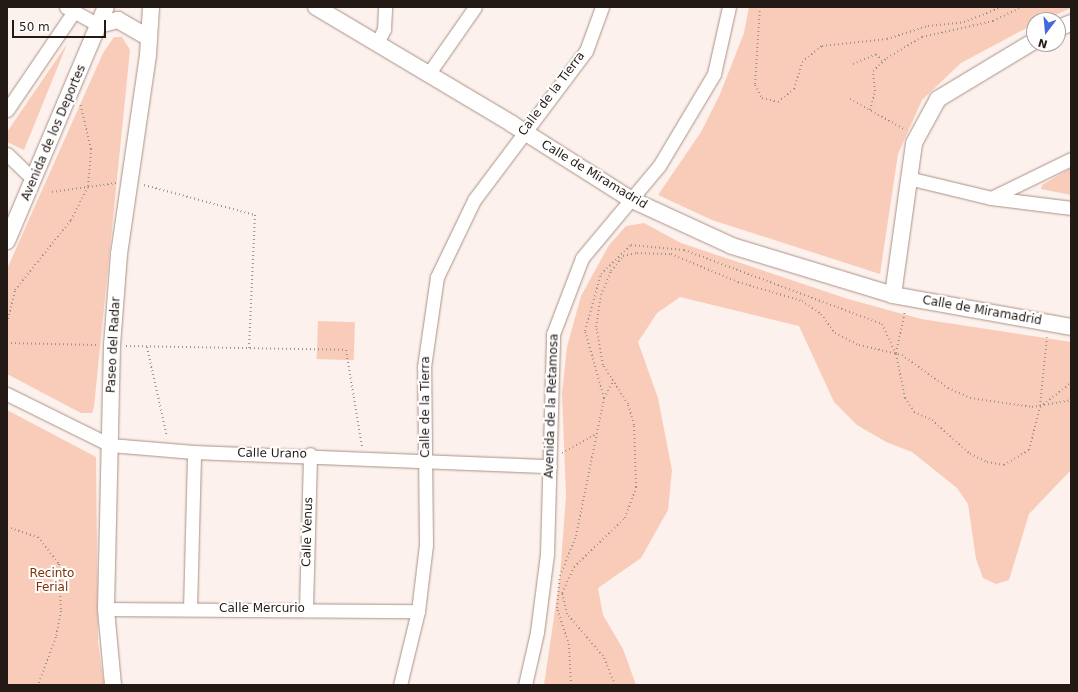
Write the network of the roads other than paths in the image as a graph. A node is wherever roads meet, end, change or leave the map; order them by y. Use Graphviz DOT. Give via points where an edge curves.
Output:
graph roads {
  1 [pos="97,7"];
  2 [pos="106,7"];
  3 [pos="151,7"];
  4 [pos="316,7"];
  5 [pos="385,7"];
  6 [pos="475,7"];
  7 [pos="602,7"];
  8 [pos="729,7"];
  9 [pos="70,10"];
  10 [pos="95,24"];
  11 [pos="149,38"];
  12 [pos="377,43"];
  13 [pos="1026,46"];
  14 [pos="429,73"];
  15 [pos="7,110"];
  16 [pos="524,132"];
  17 [pos="7,154"];
  18 [pos="1071,158"];
  19 [pos="27,173"];
  20 [pos="908,178"];
  21 [pos="991,198"];
  22 [pos="630,200"];
  23 [pos="1071,208"];
  24 [pos="7,217"];
  25 [pos="7,242"];
  26 [pos="900,296"];
  27 [pos="1071,327"];
  28 [pos="7,394"];
  29 [pos="110,445"];
  30 [pos="194,452"];
  31 [pos="310,454"];
  32 [pos="426,461"];
  33 [pos="550,463"];
  34 [pos="190,608"];
  35 [pos="106,609"];
  36 [pos="306,609"];
  37 [pos="418,611"];
  38 [pos="113,685"];
  39 [pos="400,685"];
  40 [pos="525,685"];
  1 -- 10 [label="street, Avenida de los Deportes"];
  2 -- 10 [label="street, Avenida de los Deportes"];
  3 -- 11 [label="street, Paseo del Radar"];
  4 -- 12 [label="street, Calle de Miramadrid"];
  5 -- 12 [label="street" via="384,29"];
  6 -- 14 [label="street"];
  7 -- 16 [label="street, Calle de la Tierra" via="586,51"];
  8 -- 22 [label="street, Avenida de la Retamosa" via="714,74 659,166"];
  9 -- 10 [label="street"];
  9 -- 15 [label="street"];
  10 -- 11 [label="street" via="118,20"];
  10 -- 19 [label="street, Avenida de los Deportes"];
  10 -- 25 [label="street, Avenida de los Deportes" via="70,97"];
  11 -- 29 [label="street, Paseo del Radar" via="112,345"];
  12 -- 14 [label="street, Calle de Miramadrid"];
  13 -- 20 [label="street" via="938,100 917,136"];
  14 -- 16 [label="street, Calle de Miramadrid"];
  16 -- 22 [label="street, Calle de Miramadrid"];
  16 -- 32 [label="street, Calle de la Tierra" via="474,200 437,278 424,367"];
  17 -- 19 [label="street"];
  18 -- 21 [label="street"];
  19 -- 24 [label="street, Avenida de los Deportes"];
  20 -- 21 [label="street"];
  20 -- 26 [label="street"];
  21 -- 23 [label="street"];
  22 -- 26 [label="street, Calle de Miramadrid" via="732,246"];
  22 -- 33 [label="street, Avenida de la Retamosa" via="582,258 553,334"];
  26 -- 27 [label="street, Calle de Miramadrid"];
  28 -- 29 [label="street, Calle Urano"];
  29 -- 30 [label="street, Calle Urano"];
  29 -- 35 [label="street, Paseo del Radar"];
  30 -- 31 [label="street, Calle Urano"];
  30 -- 34 [label="street"];
  31 -- 32 [label="street, Calle Urano"];
  31 -- 36 [label="street, Calle Venus"];
  32 -- 33 [label="street, Calle Urano"];
  32 -- 37 [label="street, Calle de la Tierra" via="426,545"];
  33 -- 40 [label="street, Avenida de la Retamosa" via="546,554 537,632"];
  34 -- 35 [label="street, Calle Mercurio"];
  34 -- 36 [label="street, Calle Mercurio"];
  35 -- 38 [label="street, Paseo del Radar"];
  36 -- 37 [label="street, Calle Mercurio"];
  37 -- 39 [label="street, Calle de la Tierra"];
}
